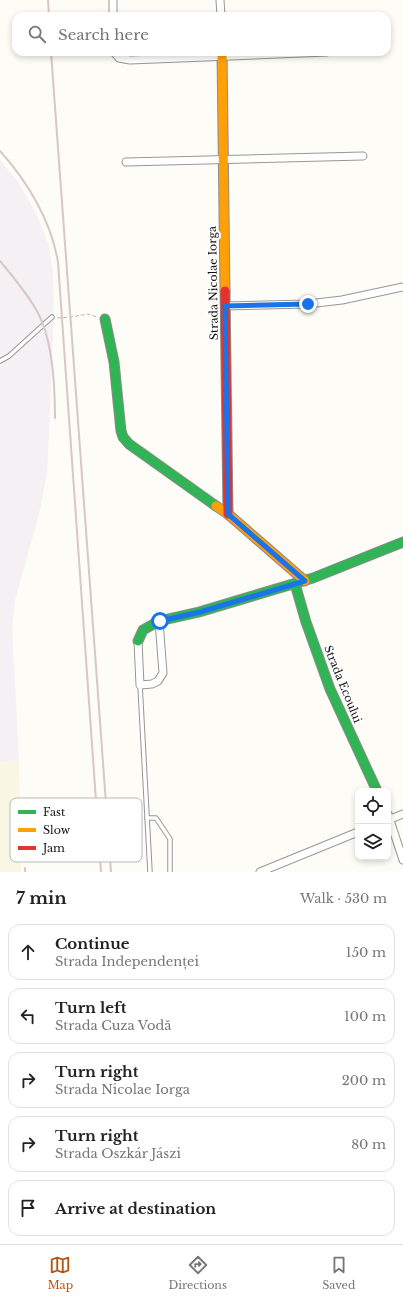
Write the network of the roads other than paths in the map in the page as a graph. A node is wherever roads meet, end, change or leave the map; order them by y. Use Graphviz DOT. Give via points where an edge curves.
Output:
graph roads {
  1 [pos="113,0"];
  2 [pos="220,0"];
  3 [pos="113,12"];
  4 [pos="221,12"];
  5 [pos="117,56"];
  6 [pos="191,56"];
  7 [pos="222,56"];
  8 [pos="363,156"];
  9 [pos="222,159"];
  10 [pos="126,162"];
  11 [pos="403,287"];
  12 [pos="225,306"];
  13 [pos="52,317"];
  14 [pos="106,319"];
  15 [pos="0,361"];
  16 [pos="228,514"];
  17 [pos="403,542"];
  18 [pos="305,581"];
  19 [pos="294,584"];
  20 [pos="160,621"];
  21 [pos="138,641"];
  22 [pos="140,685"];
  23 [pos="376,788"];
  24 [pos="403,814"];
  25 [pos="391,817"];
  26 [pos="147,818"];
  27 [pos="391,824"];
  28 [pos="355,833"];
  29 [pos="403,860"];
  30 [pos="150,872"];
  31 [pos="170,872"];
  32 [pos="260,872"];
  1 -- 3 [label="street"];
  2 -- 4 [label="street"];
  5 -- 6 [label="street" via="130,60"];
  7 -- 9 [label="street, Strada Nicolae Iorga"];
  8 -- 9 [label="street"];
  9 -- 10 [label="street"];
  9 -- 12 [label="street, Strada Nicolae Iorga"];
  11 -- 12 [label="street" via="342,300 308,304"];
  12 -- 16 [label="street, Strada Nicolae Iorga"];
  13 -- 15 [label="lane"];
  14 -- 16 [label="street" via="123,437 128,444"];
  16 -- 18 [label="street"];
  17 -- 18 [label="street"];
  18 -- 19 [label="street"];
  19 -- 20 [label="street"];
  19 -- 23 [label="street, Strada Ecoului" via="330,689"];
  20 -- 21 [label="street" via="143,630"];
  20 -- 22 [label="street" via="163,673 158,681"];
  21 -- 22 [label="street"];
  22 -- 26 [label="lane"];
  24 -- 25 [label="street"];
  26 -- 30 [label="lane"];
  26 -- 31 [label="lane" via="156,818 170,840"];
  27 -- 29 [label="street"];
  28 -- 32 [label="street"];
}
